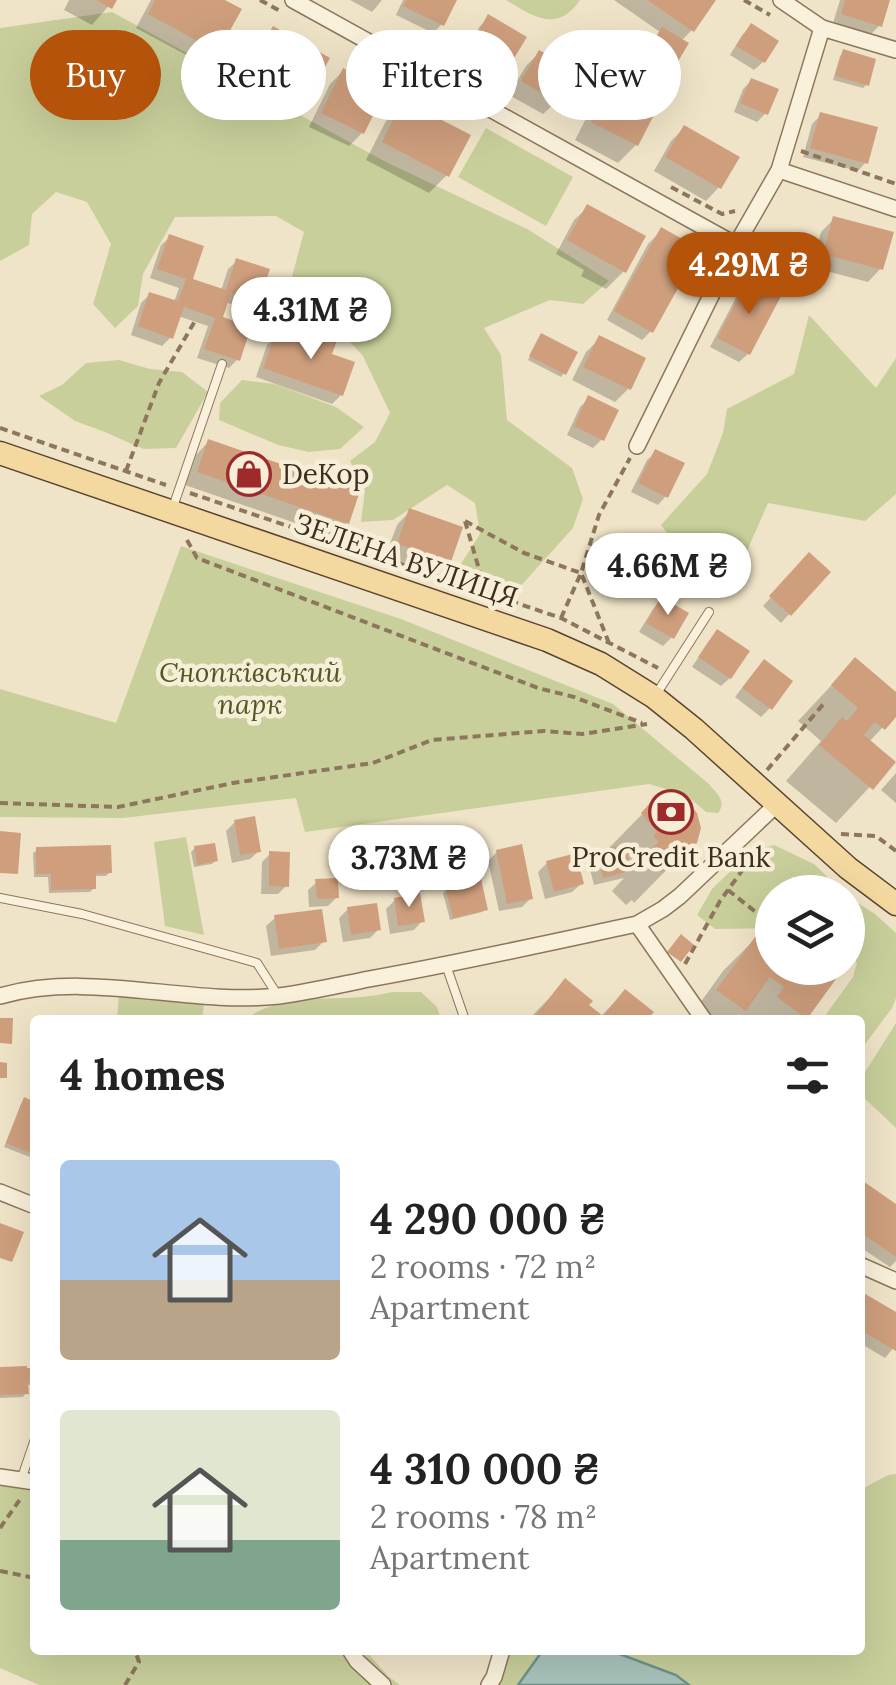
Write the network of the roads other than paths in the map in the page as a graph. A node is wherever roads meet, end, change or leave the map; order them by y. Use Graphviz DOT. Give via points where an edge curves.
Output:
graph roads {
  1 [pos="293,0"];
  2 [pos="781,0"];
  3 [pos="822,28"];
  4 [pos="896,50"];
  5 [pos="779,170"];
  6 [pos="896,209"];
  7 [pos="736,245"];
  8 [pos="222,364"];
  9 [pos="636,446"];
  10 [pos="0,454"];
  11 [pos="172,511"];
  12 [pos="709,612"];
  13 [pos="654,697"];
  14 [pos="776,806"];
  15 [pos="0,898"];
  16 [pos="896,904"];
  17 [pos="636,924"];
  18 [pos="446,965"];
  19 [pos="0,996"];
  20 [pos="278,996"];
  21 [pos="463,1015"];
  22 [pos="700,1015"];
  23 [pos="0,1192"];
  24 [pos="30,1204"];
  25 [pos="888,1272"];
  26 [pos="896,1281"];
  27 [pos="0,1477"];
  28 [pos="29,1481"];
  29 [pos="353,1655"];
  30 [pos="501,1655"];
  31 [pos="384,1685"];
  32 [pos="489,1685"];
  1 -- 7 [label="street"];
  2 -- 3 [label="street"];
  3 -- 4 [label="street"];
  3 -- 5 [label="street"];
  5 -- 6 [label="street"];
  5 -- 7 [label="street"];
  7 -- 9 [label="street"];
  8 -- 11 [label="lane"];
  10 -- 11 [label="main road, ЗЕЛЕНА ВУЛИЦЯ"];
  11 -- 13 [label="main road, ЗЕЛЕНА ВУЛИЦЯ" via="548,640"];
  12 -- 13 [label="lane"];
  13 -- 14 [label="main road, ЗЕЛЕНА ВУЛИЦЯ"];
  14 -- 16 [label="main road, ЗЕЛЕНА ВУЛИЦЯ"];
  14 -- 17 [label="street" via="705,863 680,896"];
  15 -- 20 [label="lane" via="257,963"];
  17 -- 18 [label="street"];
  17 -- 22 [label="street"];
  18 -- 20 [label="street"];
  18 -- 21 [label="lane"];
  19 -- 20 [label="street" via="82,985"];
  23 -- 24 [label="street"];
  25 -- 26 [label="street"];
  27 -- 28 [label="street"];
  29 -- 31 [label="street"];
  30 -- 32 [label="street"];
}
